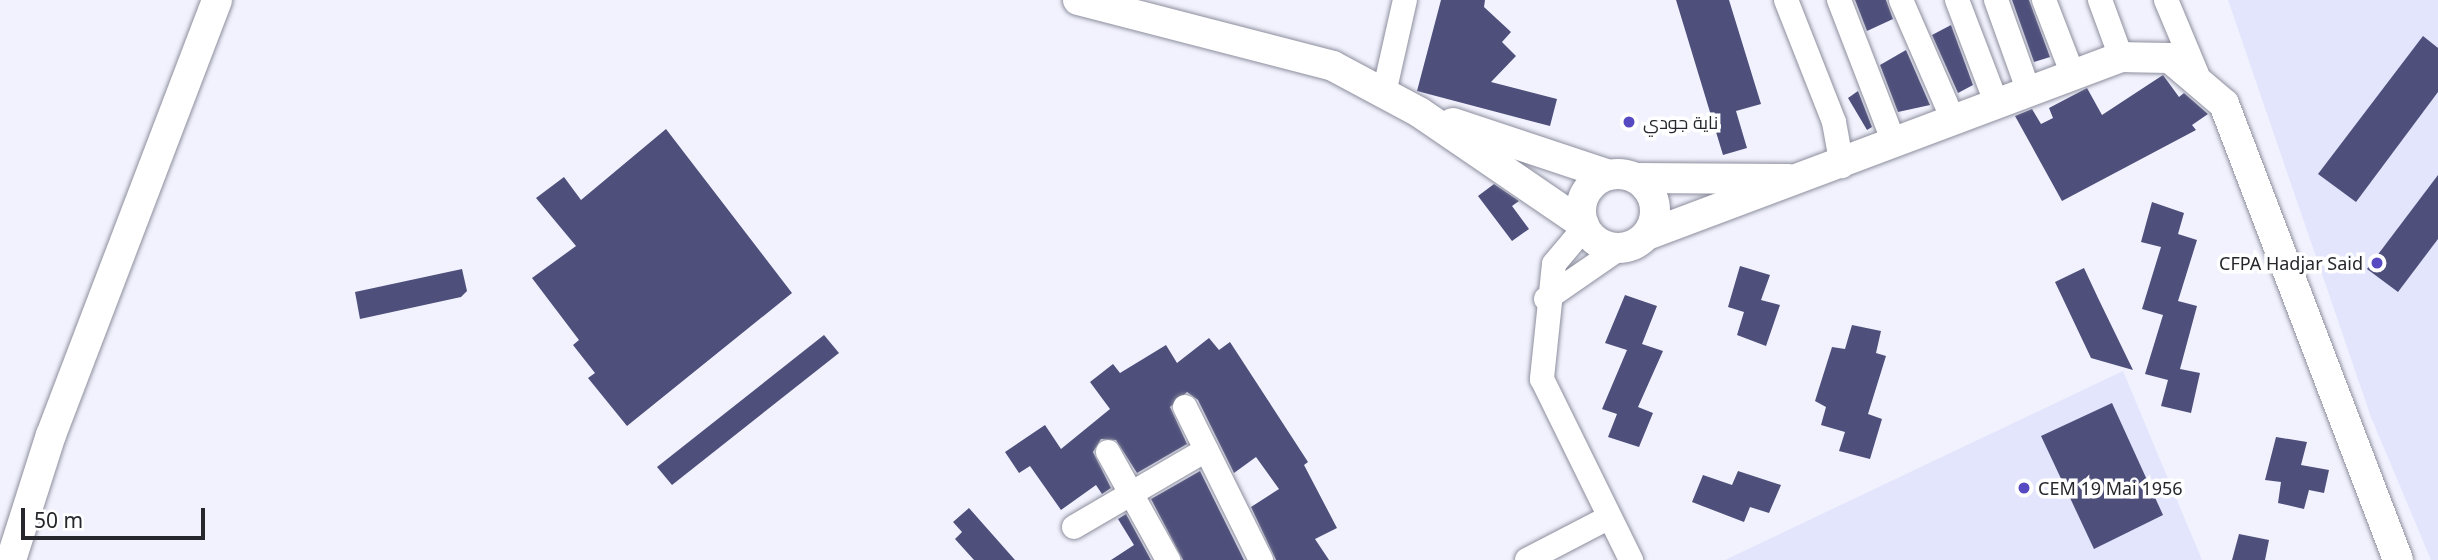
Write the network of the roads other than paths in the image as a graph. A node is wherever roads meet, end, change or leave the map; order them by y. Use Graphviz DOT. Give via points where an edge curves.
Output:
graph roads {
  1 [pos="217,0"];
  2 [pos="1078,0"];
  3 [pos="1405,0"];
  4 [pos="1787,0"];
  5 [pos="1839,0"];
  6 [pos="1901,0"];
  7 [pos="1957,0"];
  8 [pos="1996,0"];
  9 [pos="2044,0"];
  10 [pos="2100,0"];
  11 [pos="2166,0"];
  12 [pos="2121,57"];
  13 [pos="2197,74"];
  14 [pos="2073,75"];
  15 [pos="2029,92"];
  16 [pos="1384,93"];
  17 [pos="1997,105"];
  18 [pos="1419,112"];
  19 [pos="1954,122"];
  20 [pos="1895,145"];
  21 [pos="1842,166"];
  22 [pos="1622,176"];
  23 [pos="1805,180"];
  24 [pos="1584,226"];
  25 [pos="1647,235"];
  26 [pos="1620,248"];
  27 [pos="1546,299"];
  28 [pos="1185,407"];
  29 [pos="1206,450"];
  30 [pos="1108,452"];
  31 [pos="1134,492"];
  32 [pos="1610,517"];
  33 [pos="1074,527"];
  34 [pos="11,560"];
  35 [pos="1168,560"];
  36 [pos="1261,560"];
  37 [pos="1527,560"];
  38 [pos="1632,560"];
  39 [pos="2398,560"];
  1 -- 34 [label="main road" via="51,435"];
  2 -- 16 [label="main road" via="1333,66"];
  3 -- 16 [label="street"];
  4 -- 21 [label="street" via="1834,122"];
  5 -- 20 [label="street"];
  6 -- 19 [label="street"];
  7 -- 17 [label="street"];
  8 -- 15 [label="street"];
  9 -- 14 [label="street"];
  10 -- 12 [label="street"];
  11 -- 13 [label="street"];
  12 -- 13 [label="main road" via="2171,58"];
  12 -- 14 [label="main road"];
  13 -- 39 [label="main road" via="2224,104"];
  14 -- 15 [label="main road"];
  15 -- 17 [label="main road"];
  16 -- 18 [label="main road"];
  17 -- 19 [label="main road"];
  18 -- 22 [label="main road"];
  18 -- 24 [label="main road"];
  19 -- 20 [label="main road"];
  20 -- 21 [label="main road"];
  21 -- 23 [label="main road"];
  22 -- 23 [label="main road"];
  22 -- 24 [label="main road" via="1589,189"];
  22 -- 25 [label="main road" via="1655,204"];
  23 -- 25 [label="main road"];
  24 -- 26 [label="main road" via="1598,242"];
  24 -- 27 [label="street" via="1554,264"];
  25 -- 26 [label="main road"];
  26 -- 27 [label="street"];
  27 -- 32 [label="street" via="1542,379"];
  28 -- 29 [label="street"];
  29 -- 31 [label="street"];
  29 -- 36 [label="street"];
  30 -- 31 [label="street"];
  31 -- 33 [label="street"];
  31 -- 35 [label="street"];
  32 -- 37 [label="street"];
  32 -- 38 [label="street"];
}
